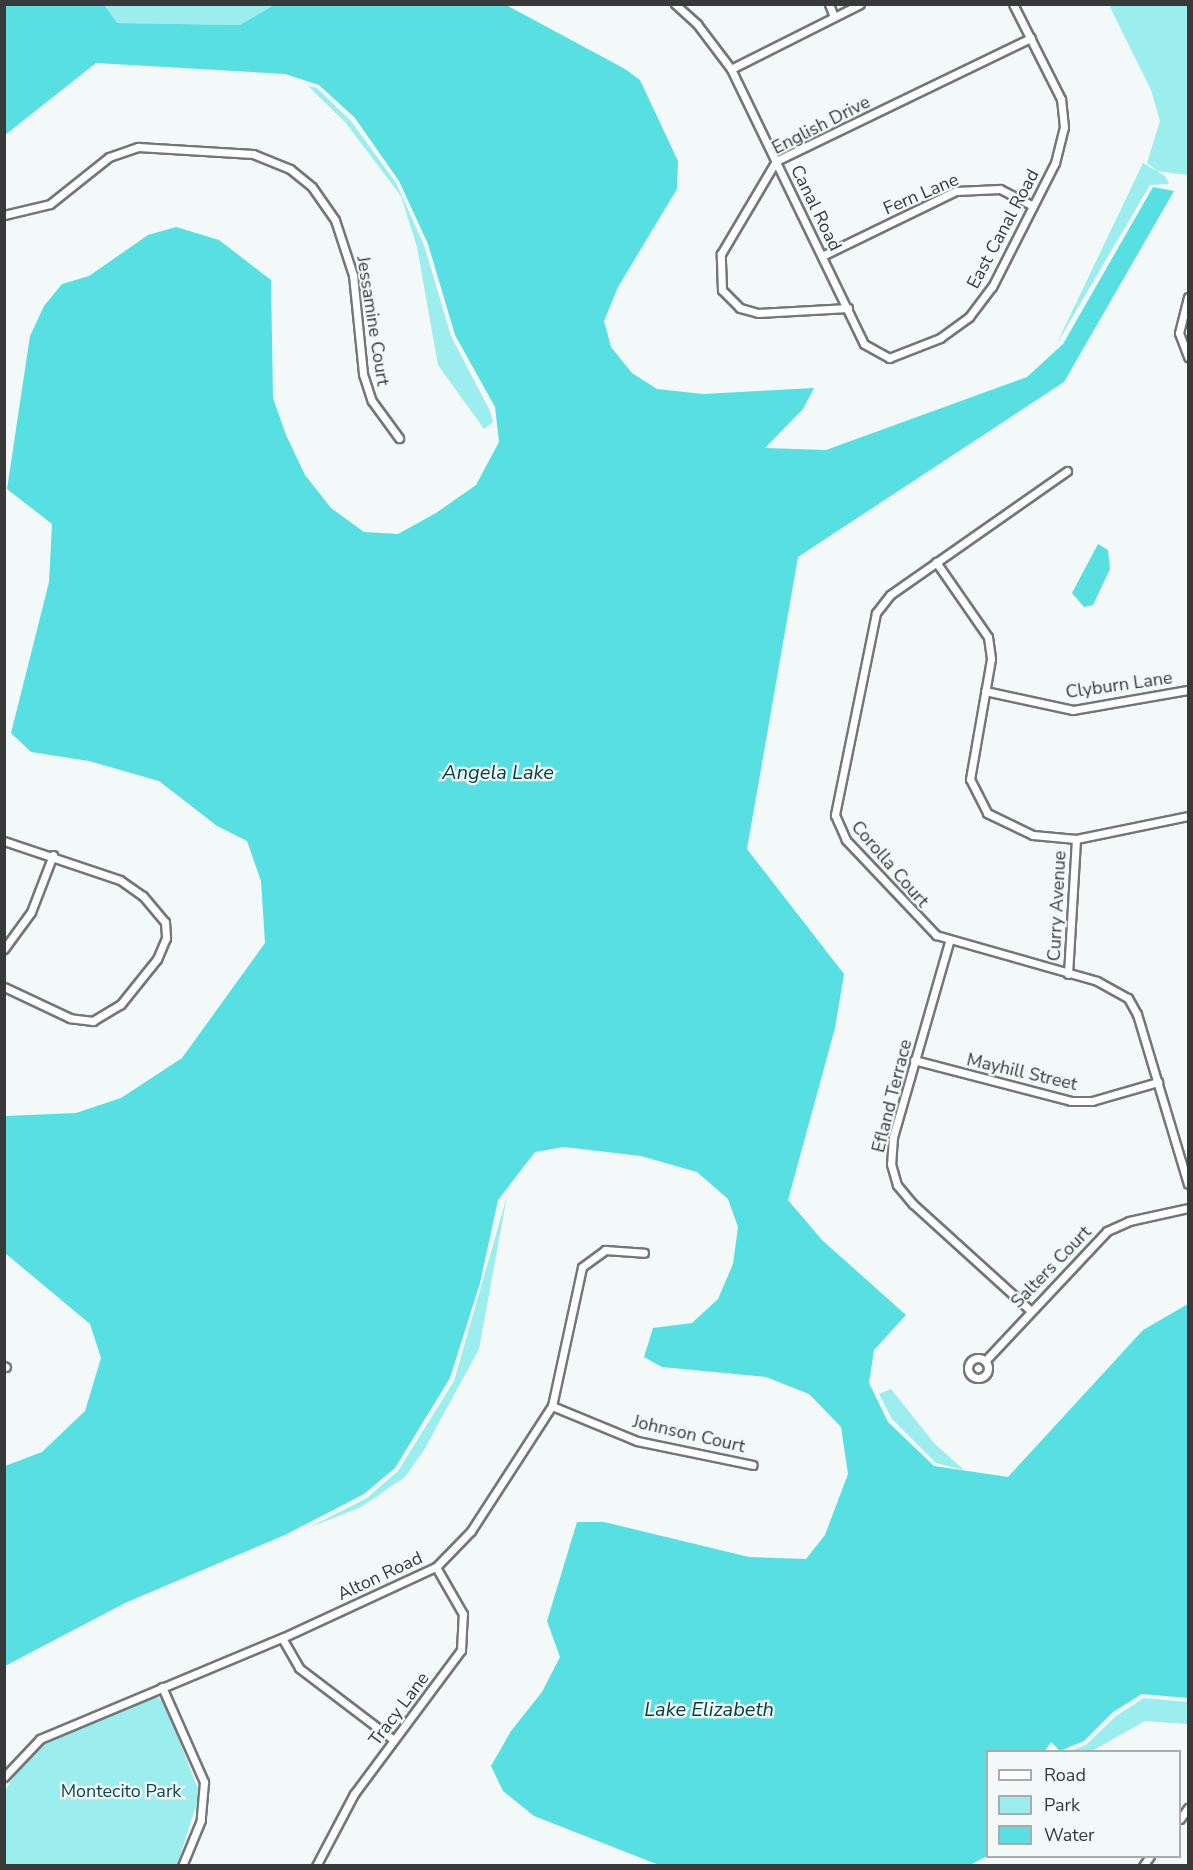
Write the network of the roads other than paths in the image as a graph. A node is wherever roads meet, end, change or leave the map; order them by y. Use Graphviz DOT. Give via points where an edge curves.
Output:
graph roads {
  1 [pos="675,4"];
  2 [pos="829,4"];
  3 [pos="860,4"];
  4 [pos="1013,4"];
  5 [pos="834,17"];
  6 [pos="1031,38"];
  7 [pos="730,69"];
  8 [pos="776,161"];
  9 [pos="1033,206"];
  10 [pos="4,215"];
  11 [pos="822,256"];
  12 [pos="1188,297"];
  13 [pos="848,308"];
  14 [pos="1188,357"];
  15 [pos="399,438"];
  16 [pos="1067,471"];
  17 [pos="936,562"];
  18 [pos="1188,690"];
  19 [pos="985,691"];
  20 [pos="1188,816"];
  21 [pos="1076,839"];
  22 [pos="4,840"];
  23 [pos="53,855"];
  24 [pos="949,942"];
  25 [pos="4,949"];
  26 [pos="1068,974"];
  27 [pos="4,987"];
  28 [pos="914,1060"];
  29 [pos="1158,1082"];
  30 [pos="1188,1184"];
  31 [pos="1188,1208"];
  32 [pos="644,1253"];
  33 [pos="1030,1310"];
  34 [pos="985,1360"];
  35 [pos="552,1406"];
  36 [pos="753,1464"];
  37 [pos="436,1567"];
  38 [pos="282,1638"];
  39 [pos="162,1687"];
  40 [pos="394,1740"];
  41 [pos="4,1777"];
  42 [pos="182,1866"];
  43 [pos="316,1866"];
  1 -- 7 [label="street, Canal Road" via="698,24"];
  2 -- 5 [label="street"];
  3 -- 5 [label="street"];
  4 -- 6 [label="street, East Canal Road"];
  5 -- 7 [label="street"];
  6 -- 8 [label="street, English Drive"];
  6 -- 9 [label="street, East Canal Road" via="1061,99 1064,127 1055,162"];
  7 -- 8 [label="street, Canal Road"];
  8 -- 11 [label="street, Canal Road"];
  8 -- 13 [label="street, English Drive" via="721,254 722,290 740,308 758,313"];
  9 -- 11 [label="street, Fern Lane" via="1000,189 956,192"];
  9 -- 13 [label="street, East Canal Road" via="992,287 969,317 940,338 898,357 882,356 864,344"];
  10 -- 15 [label="street, Jessamine Court" via="50,204 109,157 138,147 253,154 290,169 312,187 335,220 353,276 363,374 372,401"];
  11 -- 13 [label="street, Canal Road"];
  12 -- 14 [label="street" via="1179,333"];
  16 -- 17 [label="street, Corolla Court"];
  17 -- 19 [label="street" via="988,637 991,659"];
  17 -- 24 [label="street, Corolla Court" via="890,595 876,613 835,815 846,840 926,927"];
  18 -- 19 [label="street, Clyburn Lane" via="1073,710"];
  19 -- 21 [label="street" via="972,758 975,795 987,813 1005,826 1034,835"];
  20 -- 21 [label="street"];
  21 -- 26 [label="street, Curry Avenue"];
  22 -- 23 [label="street"];
  23 -- 25 [label="street" via="31,912"];
  23 -- 27 [label="street" via="96,869 143,896 165,922 165,938 157,959 121,1004 93,1021 70,1018"];
  24 -- 26 [label="street, Corolla Court"];
  24 -- 28 [label="street, Efland Terrace"];
  26 -- 29 [label="street, Corolla Court" via="1115,987 1128,998"];
  28 -- 29 [label="street, Mayhill Street" via="1071,1101 1092,1101"];
  28 -- 33 [label="street, Efland Terrace" via="893,1137 891,1164 897,1185"];
  29 -- 30 [label="street, Corolla Court"];
  31 -- 33 [label="street, Salters Court" via="1129,1221 1107,1231"];
  32 -- 35 [label="street, Alton Road" via="605,1250 582,1267"];
  33 -- 34 [label="street, Salters Court"];
  35 -- 36 [label="street, Johnson Court" via="637,1441"];
  35 -- 37 [label="street, Alton Road" via="471,1531"];
  37 -- 38 [label="street, Alton Road"];
  37 -- 40 [label="street, Tracy Lane" via="463,1614 461,1650"];
  38 -- 39 [label="street, Alton Road"];
  38 -- 40 [label="street" via="299,1668"];
  39 -- 41 [label="street, Alton Road" via="40,1739"];
  39 -- 42 [label="street" via="204,1782 201,1820"];
  40 -- 43 [label="street, Tracy Lane" via="354,1794"];
}
